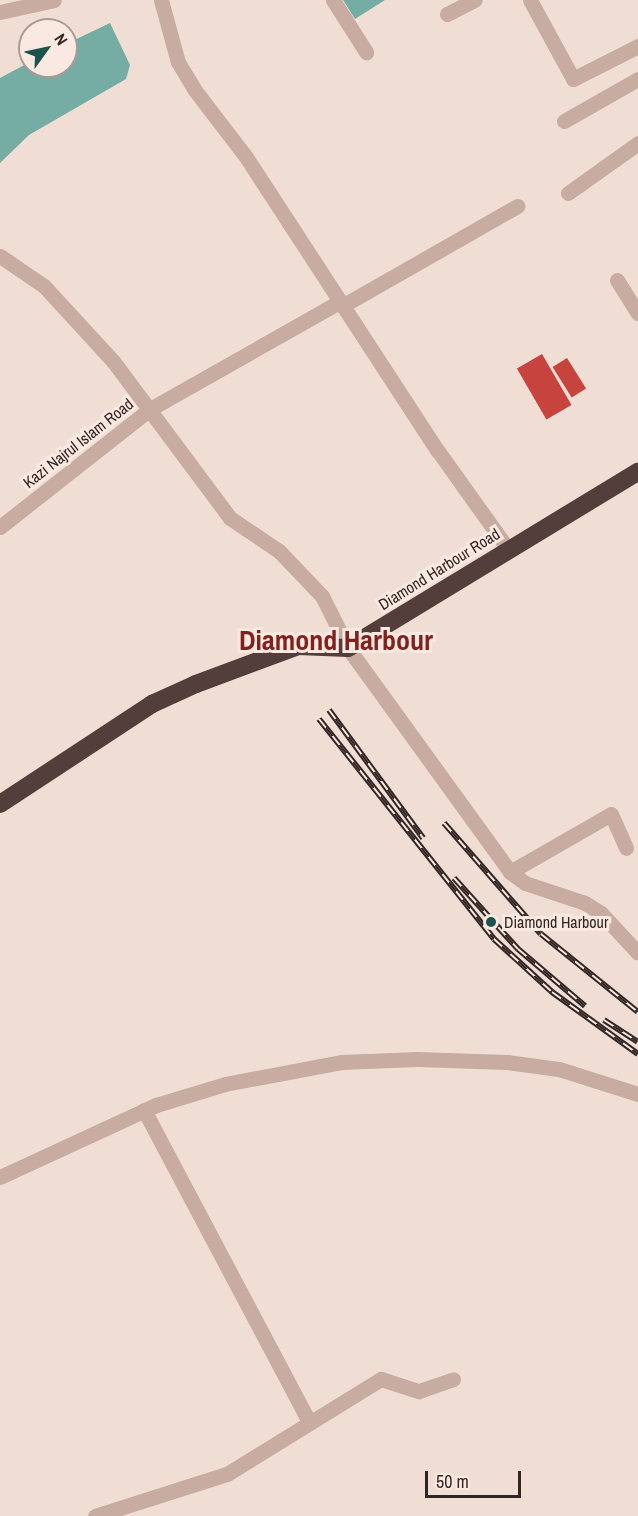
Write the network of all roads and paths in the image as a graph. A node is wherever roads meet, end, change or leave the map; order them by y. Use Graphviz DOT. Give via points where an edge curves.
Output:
graph roads {
  1 [pos="54,0"];
  2 [pos="161,0"];
  3 [pos="333,0"];
  4 [pos="475,0"];
  5 [pos="530,0"];
  6 [pos="0,12"];
  7 [pos="447,14"];
  8 [pos="638,46"];
  9 [pos="366,52"];
  10 [pos="638,79"];
  11 [pos="564,121"];
  12 [pos="638,143"];
  13 [pos="568,193"];
  14 [pos="517,206"];
  15 [pos="0,256"];
  16 [pos="617,280"];
  17 [pos="340,304"];
  18 [pos="638,313"];
  19 [pos="150,409"];
  20 [pos="638,472"];
  21 [pos="0,527"];
  22 [pos="508,549"];
  23 [pos="348,648"];
  24 [pos="0,804"];
  25 [pos="626,848"];
  26 [pos="510,872"];
  27 [pos="638,953"];
  28 [pos="638,1094"];
  29 [pos="144,1110"];
  30 [pos="0,1177"];
  31 [pos="453,1379"];
  32 [pos="309,1421"];
  33 [pos="95,1516"];
  1 -- 6 [label="street"];
  2 -- 17 [label="street" via="178,62 246,158"];
  3 -- 9 [label="street"];
  4 -- 7 [label="street"];
  5 -- 8 [label="street" via="573,79"];
  10 -- 11 [label="street"];
  12 -- 13 [label="street"];
  14 -- 17 [label="street, Kazi Najrul Islam Road"];
  15 -- 19 [label="street" via="44,286"];
  16 -- 18 [label="street"];
  17 -- 19 [label="street, Kazi Najrul Islam Road"];
  17 -- 22 [label="street"];
  19 -- 21 [label="street, Kazi Najrul Islam Road"];
  19 -- 23 [label="street" via="230,518 279,551 322,596"];
  20 -- 22 [label="highway, Diamond Harbour Road"];
  22 -- 23 [label="highway, Diamond Harbour Road"];
  23 -- 24 [label="highway" via="298,646 196,684 133,716"];
  23 -- 26 [label="street"];
  25 -- 26 [label="street" via="611,814"];
  26 -- 27 [label="street" via="525,883 585,903 601,913"];
  28 -- 29 [label="street" via="559,1069 507,1062 407,1059 300,1068 215,1087"];
  29 -- 30 [label="street"];
  29 -- 32 [label="street"];
  31 -- 32 [label="street" via="419,1391 381,1379"];
  32 -- 33 [label="street" via="226,1474"];
}
